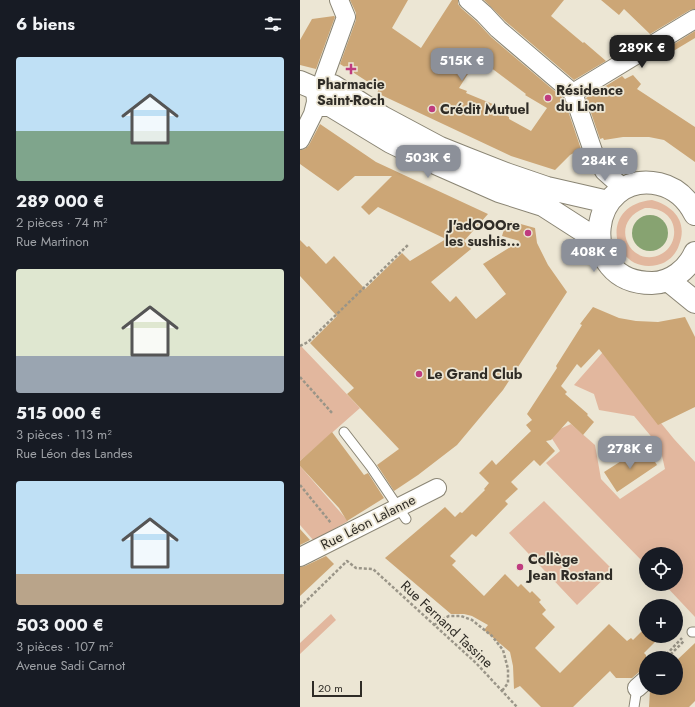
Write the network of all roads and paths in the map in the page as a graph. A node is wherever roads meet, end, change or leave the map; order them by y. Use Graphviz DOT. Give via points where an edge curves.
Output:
graph roads {
  1 [pos="339,0"];
  2 [pos="468,0"];
  3 [pos="695,19"];
  4 [pos="314,93"];
  5 [pos="573,93"];
  6 [pos="300,140"];
  7 [pos="616,195"];
  8 [pos="693,208"];
  9 [pos="599,241"];
  10 [pos="409,244"];
  11 [pos="692,259"];
  12 [pos="668,280"];
  13 [pos="695,289"];
  14 [pos="695,302"];
  15 [pos="300,346"];
  16 [pos="300,377"];
  17 [pos="333,414"];
  18 [pos="344,432"];
  19 [pos="300,485"];
  20 [pos="437,488"];
  21 [pos="402,513"];
  22 [pos="335,528"];
  23 [pos="300,557"];
  24 [pos="300,607"];
  25 [pos="434,625"];
  26 [pos="694,632"];
  27 [pos="670,651"];
  28 [pos="674,651"];
  29 [pos="502,691"];
  30 [pos="639,693"];
  31 [pos="517,707"];
  32 [pos="634,707"];
  1 -- 4 [label="street" via="346,16"];
  2 -- 5 [label="street"];
  3 -- 5 [label="street"];
  4 -- 6 [label="street"];
  4 -- 7 [label="street" via="333,86 440,148 547,188"];
  4 -- 9 [label="street" via="391,142 499,191 543,205"];
  5 -- 7 [label="street" via="593,151"];
  7 -- 8 [label="street" via="636,185 651,183 666,186 680,193"];
  7 -- 9 [label="street" via="599,223"];
  9 -- 12 [label="street" via="608,263 617,273 629,280 642,283"];
  10 -- 15 [label="path" via="308,342"];
  11 -- 12 [label="street" via="679,274"];
  11 -- 13 [label="street"];
  12 -- 14 [label="street"];
  16 -- 17 [label="path"];
  18 -- 21 [label="lane"];
  19 -- 22 [label="path"];
  20 -- 21 [label="street, Rue Léon Lalanne"];
  21 -- 23 [label="street, Rue Léon Lalanne"];
  24 -- 25 [label="path, Rue Fernand Tassine" via="347,561 356,568 373,569"];
  25 -- 29 [label="path, Rue Fernand Tassine"];
  25 -- 29 [label="path" via="449,616 461,616 472,620 492,636 503,650 508,669 508,683"];
  26 -- 27 [label="path" via="687,633"];
  26 -- 28 [label="path"];
  29 -- 31 [label="path, Rue Fernand Tassine"];
  30 -- 32 [label="lane"];
}
